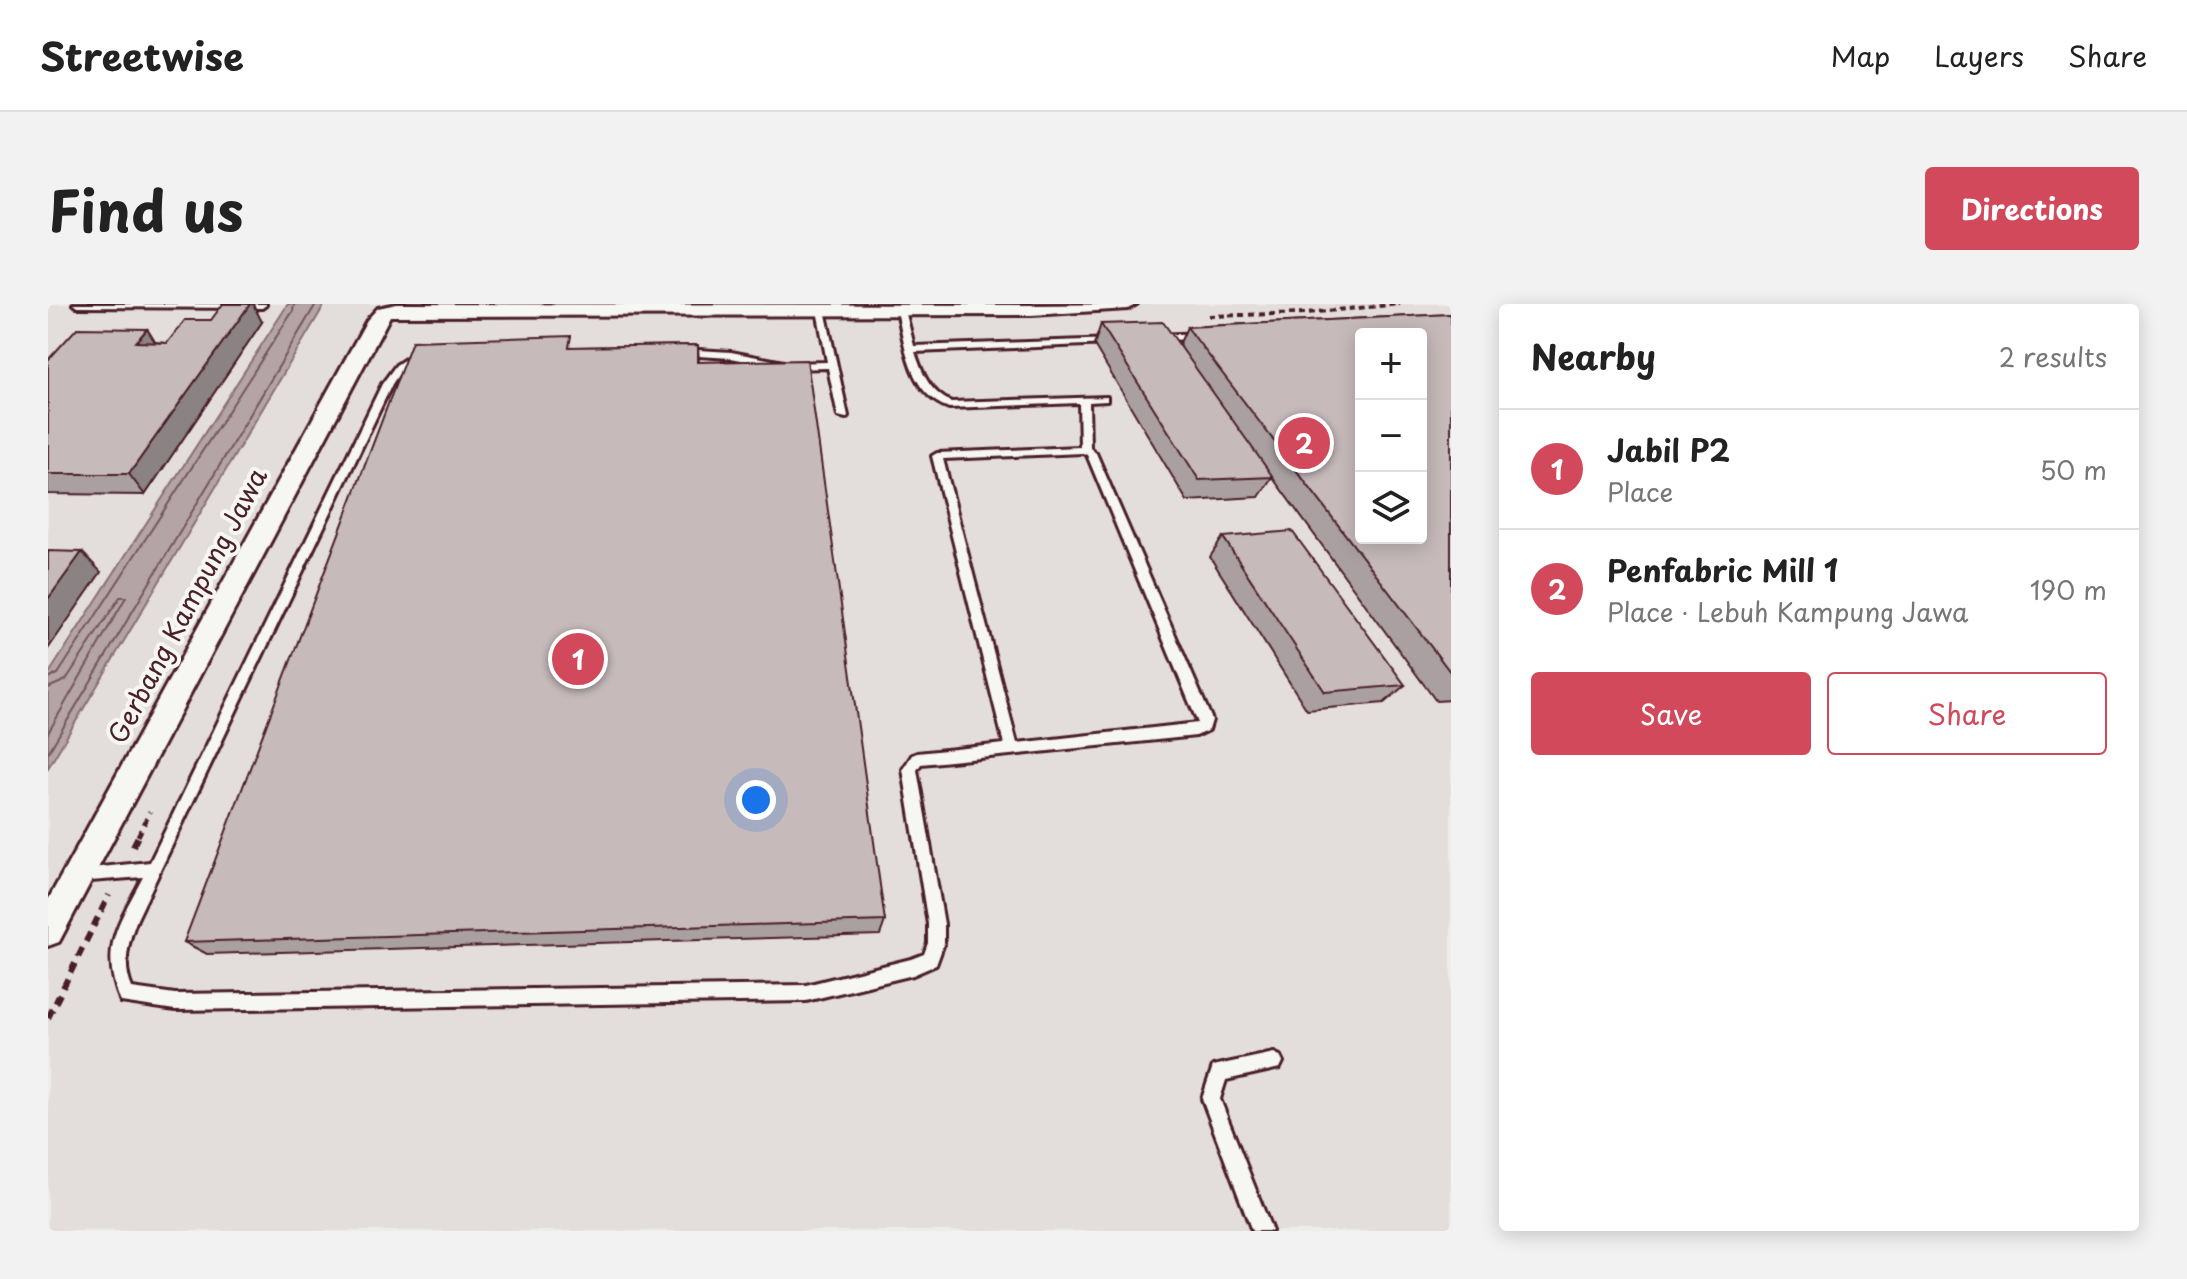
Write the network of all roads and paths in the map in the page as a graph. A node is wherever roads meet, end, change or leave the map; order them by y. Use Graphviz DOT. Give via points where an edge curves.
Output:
graph roads {
  1 [pos="77,304"];
  2 [pos="115,304"];
  3 [pos="1128,304"];
  4 [pos="1400,304"];
  5 [pos="262,305"];
  6 [pos="664,307"];
  7 [pos="821,310"];
  8 [pos="901,310"];
  9 [pos="1198,317"];
  10 [pos="1213,335"];
  11 [pos="1149,339"];
  12 [pos="1118,340"];
  13 [pos="911,349"];
  14 [pos="429,351"];
  15 [pos="674,352"];
  16 [pos="832,365"];
  17 [pos="1104,399"];
  18 [pos="1084,400"];
  19 [pos="843,416"];
  20 [pos="1085,450"];
  21 [pos="1012,749"];
  22 [pos="156,802"];
  23 [pos="155,869"];
  24 [pos="121,871"];
  25 [pos="77,875"];
  26 [pos="48,931"];
  27 [pos="48,1018"];
  28 [pos="1274,1062"];
  29 [pos="1262,1231"];
  1 -- 2 [label="lane"];
  2 -- 5 [label="lane"];
  3 -- 8 [label="street"];
  4 -- 9 [label="path"];
  6 -- 7 [label="street"];
  6 -- 25 [label="street, Gerbang Kampung Jawa" via="384,312"];
  7 -- 8 [label="street"];
  7 -- 16 [label="lane"];
  8 -- 13 [label="lane"];
  10 -- 11 [label="lane"];
  12 -- 13 [label="lane"];
  13 -- 18 [label="lane" via="926,389 949,405"];
  14 -- 23 [label="lane" via="413,355 387,384"];
  15 -- 16 [label="lane" via="789,366"];
  16 -- 19 [label="lane"];
  17 -- 18 [label="lane"];
  18 -- 20 [label="lane"];
  20 -- 21 [label="lane" via="937,456"];
  20 -- 21 [label="lane" via="1091,453 1204,726"];
  21 -- 23 [label="lane" via="930,756 917,759 910,769 936,924 930,959 806,993 175,1002 127,996 115,969 119,943"];
  22 -- 24 [label="path"];
  23 -- 24 [label="lane"];
  24 -- 25 [label="lane"];
  24 -- 27 [label="path"];
  25 -- 26 [label="street, Gerbang Kampung Jawa"];
  28 -- 29 [label="lane" via="1219,1072 1211,1099"];
}
